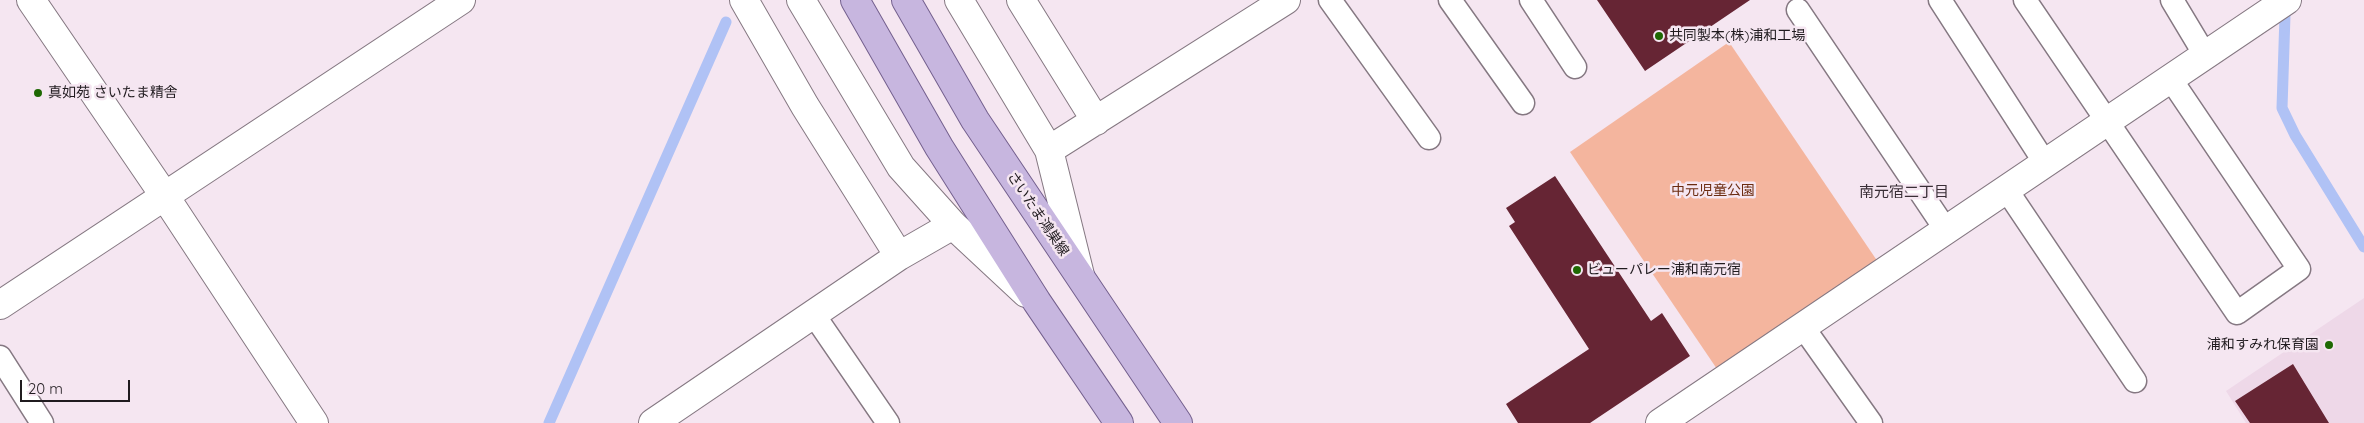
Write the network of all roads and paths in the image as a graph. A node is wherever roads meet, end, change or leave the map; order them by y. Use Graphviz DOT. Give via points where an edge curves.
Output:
graph roads {
  1 [pos="31,0"];
  2 [pos="460,0"];
  3 [pos="744,0"];
  4 [pos="801,0"];
  5 [pos="855,0"];
  6 [pos="906,0"];
  7 [pos="959,0"];
  8 [pos="1021,0"];
  9 [pos="1286,0"];
  10 [pos="1330,0"];
  11 [pos="1450,0"];
  12 [pos="1531,0"];
  13 [pos="1940,0"];
  14 [pos="2026,0"];
  15 [pos="2172,0"];
  16 [pos="2286,0"];
  17 [pos="1798,10"];
  18 [pos="2205,55"];
  19 [pos="1575,67"];
  20 [pos="2170,78"];
  21 [pos="1523,103"];
  22 [pos="1096,121"];
  23 [pos="2108,121"];
  24 [pos="1429,138"];
  25 [pos="1049,150"];
  26 [pos="2045,163"];
  27 [pos="2006,189"];
  28 [pos="164,194"];
  29 [pos="953,225"];
  30 [pos="1946,230"];
  31 [pos="899,256"];
  32 [pos="1082,280"];
  33 [pos="1037,302"];
  34 [pos="0,305"];
  35 [pos="814,315"];
  36 [pos="1803,327"];
  37 [pos="0,357"];
  38 [pos="2135,381"];
  39 [pos="42,423"];
  40 [pos="314,423"];
  41 [pos="653,423"];
  42 [pos="888,423"];
  43 [pos="1119,423"];
  44 [pos="1178,423"];
  45 [pos="1660,423"];
  46 [pos="1871,423"];
  1 -- 28 [label="street"];
  2 -- 28 [label="street"];
  3 -- 31 [label="street" via="805,106"];
  4 -- 29 [label="street" via="901,167"];
  5 -- 33 [label="main road" via="939,147"];
  6 -- 32 [label="main road, さいたま鴻巣線" via="975,120"];
  7 -- 25 [label="street"];
  8 -- 22 [label="street"];
  9 -- 22 [label="street"];
  10 -- 24 [label="lane"];
  11 -- 21 [label="lane"];
  12 -- 19 [label="lane"];
  13 -- 26 [label="lane"];
  14 -- 23 [label="lane"];
  15 -- 18 [label="lane"];
  16 -- 18 [label="street"];
  17 -- 30 [label="lane"];
  18 -- 20 [label="street"];
  20 -- 23 [label="street"];
  20 -- 23 [label="lane" via="2299,269 2237,313"];
  22 -- 25 [label="street"];
  23 -- 26 [label="street"];
  25 -- 32 [label="street"];
  26 -- 27 [label="street"];
  27 -- 30 [label="street"];
  27 -- 38 [label="lane"];
  28 -- 34 [label="street"];
  28 -- 40 [label="street"];
  29 -- 31 [label="street"];
  29 -- 33 [label="street"];
  30 -- 36 [label="street"];
  31 -- 35 [label="street"];
  32 -- 44 [label="main road, さいたま鴻巣線"];
  33 -- 43 [label="main road"];
  35 -- 41 [label="street"];
  35 -- 42 [label="lane"];
  36 -- 45 [label="street"];
  36 -- 46 [label="lane"];
  37 -- 39 [label="lane"];
}
